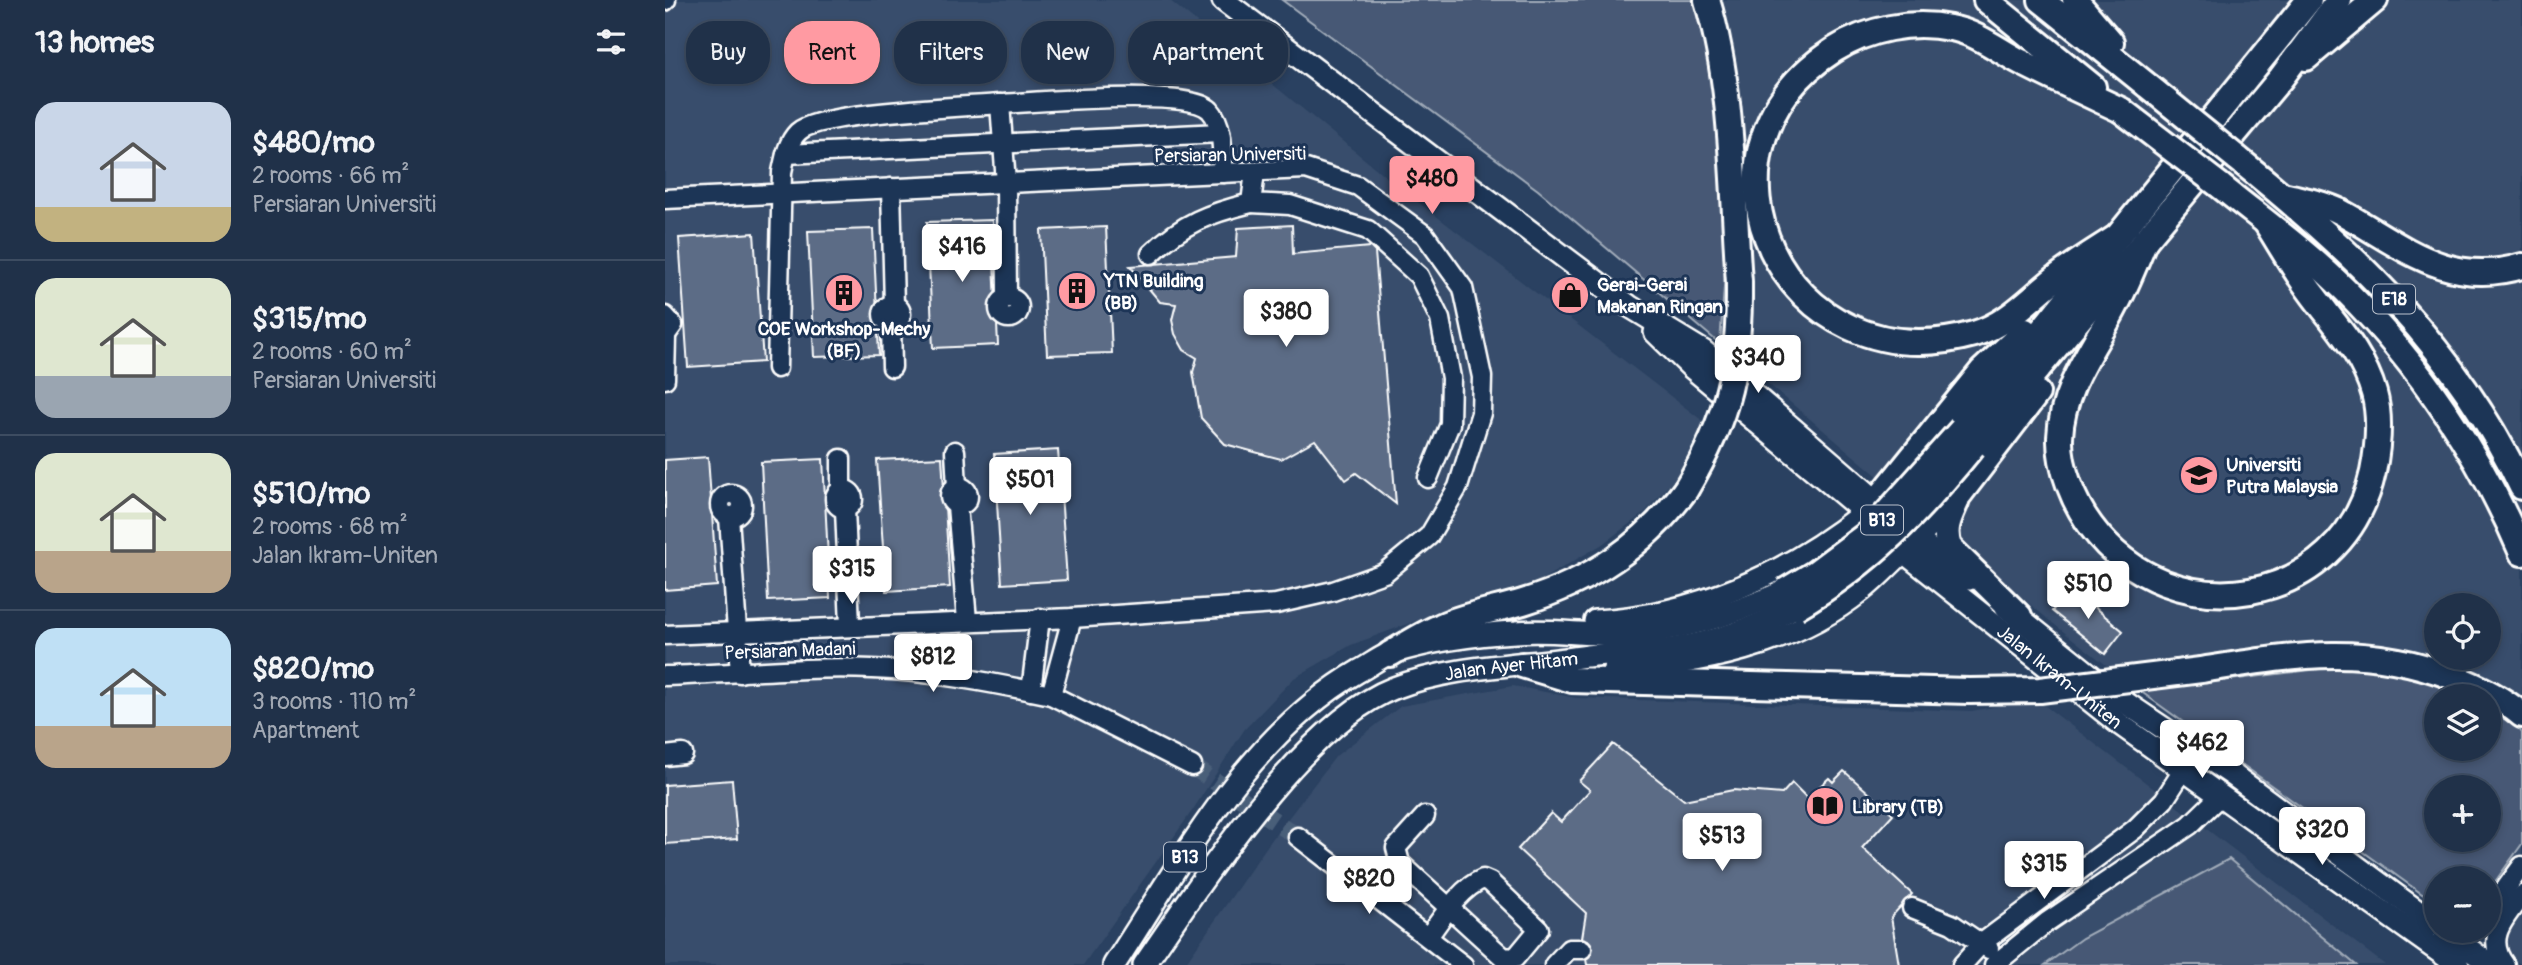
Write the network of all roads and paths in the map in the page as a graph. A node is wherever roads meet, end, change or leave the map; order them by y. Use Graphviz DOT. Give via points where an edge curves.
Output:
graph roads {
  1 [pos="1223,0"];
  2 [pos="1707,0"];
  3 [pos="1986,0"];
  4 [pos="2041,0"];
  5 [pos="2075,0"];
  6 [pos="2288,0"];
  7 [pos="2309,0"];
  8 [pos="2339,0"];
  9 [pos="2375,0"];
  10 [pos="2251,70"];
  11 [pos="2281,78"];
  12 [pos="2141,80"];
  13 [pos="1000,104"];
  14 [pos="2121,110"];
  15 [pos="1220,133"];
  16 [pos="1003,142"];
  17 [pos="786,154"];
  18 [pos="1255,172"];
  19 [pos="1223,173"];
  20 [pos="1006,183"];
  21 [pos="891,188"];
  22 [pos="781,193"];
  23 [pos="2283,195"];
  24 [pos="665,199"];
  25 [pos="1251,203"];
  26 [pos="2267,224"];
  27 [pos="2117,237"];
  28 [pos="2145,240"];
  29 [pos="1151,254"];
  30 [pos="2125,265"];
  31 [pos="2522,266"];
  32 [pos="2091,268"];
  33 [pos="1007,297"];
  34 [pos="665,316"];
  35 [pos="666,336"];
  36 [pos="893,367"];
  37 [pos="777,368"];
  38 [pos="1482,377"];
  39 [pos="1451,378"];
  40 [pos="665,379"];
  41 [pos="1968,437"];
  42 [pos="955,451"];
  43 [pos="841,459"];
  44 [pos="1429,478"];
  45 [pos="2522,486"];
  46 [pos="1959,495"];
  47 [pos="1870,505"];
  48 [pos="729,517"];
  49 [pos="1911,545"];
  50 [pos="2522,553"];
  51 [pos="1791,599"];
  52 [pos="2019,616"];
  53 [pos="1041,618"];
  54 [pos="1072,618"];
  55 [pos="967,620"];
  56 [pos="850,625"];
  57 [pos="737,631"];
  58 [pos="1546,631"];
  59 [pos="665,635"];
  60 [pos="1390,654"];
  61 [pos="1550,662"];
  62 [pos="1522,665"];
  63 [pos="740,673"];
  64 [pos="665,676"];
  65 [pos="1031,691"];
  66 [pos="1051,695"];
  67 [pos="2522,715"];
  68 [pos="1192,766"];
  69 [pos="2185,769"];
  70 [pos="2221,795"];
  71 [pos="1425,816"];
  72 [pos="2135,829"];
  73 [pos="1298,837"];
  74 [pos="2151,854"];
  75 [pos="2087,863"];
  76 [pos="2522,866"];
  77 [pos="2101,887"];
  78 [pos="2501,895"];
  79 [pos="2522,895"];
  80 [pos="1450,908"];
  81 [pos="1912,908"];
  82 [pos="2424,916"];
  83 [pos="1428,937"];
  84 [pos="1982,943"];
  85 [pos="2461,943"];
  86 [pos="1582,949"];
  87 [pos="1997,962"];
  88 [pos="1114,965"];
  89 [pos="1144,965"];
  90 [pos="1463,965"];
  91 [pos="1554,965"];
  92 [pos="1962,965"];
  93 [pos="2458,965"];
  94 [pos="2491,965"];
  95 [pos="2505,965"];
  1 -- 47 [label="main road" via="1629,306 1703,351"];
  2 -- 60 [label="highway, bridge" via="1724,78 1739,282 1733,381 1708,453 1665,517 1605,567 1563,589 1441,625"];
  3 -- 14 [label="highway, E18"];
  4 -- 12 [label="highway, E18"];
  5 -- 12 [label="highway"];
  6 -- 10 [label="highway"];
  7 -- 10 [label="highway"];
  8 -- 11 [label="highway"];
  9 -- 11 [label="highway"];
  10 -- 27 [label="highway"];
  11 -- 28 [label="highway"];
  12 -- 23 [label="highway, E18, bridge"];
  13 -- 15 [label="street" via="1172,99 1204,105 1216,118"];
  13 -- 16 [label="street"];
  13 -- 17 [label="street" via="821,121 798,132"];
  14 -- 26 [label="highway, E18, bridge"];
  14 -- 27 [label="highway" via="1951,28 1882,29 1850,40 1801,74 1774,112 1757,183 1761,222 1773,256 1795,287 1819,310 1849,328 1882,339 1943,341 1977,333 2010,318 2055,279"];
  15 -- 16 [label="street"];
  15 -- 19 [label="street"];
  16 -- 17 [label="street"];
  16 -- 20 [label="street"];
  17 -- 22 [label="street"];
  18 -- 19 [label="street, Persiaran Universiti"];
  18 -- 25 [label="street"];
  18 -- 38 [label="street, Persiaran Universiti" via="1306,169 1358,186 1425,235 1463,288"];
  19 -- 20 [label="street, Persiaran Universiti"];
  20 -- 21 [label="street, Persiaran Universiti"];
  20 -- 33 [label="street"];
  21 -- 22 [label="street, Persiaran Universiti"];
  21 -- 36 [label="street" via="894,305 902,314 891,324"];
  22 -- 24 [label="street, Persiaran Universiti"];
  22 -- 37 [label="street"];
  23 -- 31 [label="highway" via="2338,211 2403,251 2438,265 2506,271"];
  23 -- 45 [label="highway, E18" via="2341,245 2425,332 2486,419"];
  25 -- 29 [label="street" via="1215,212 1172,233"];
  25 -- 39 [label="street" via="1290,205 1368,230 1419,276 1440,319"];
  26 -- 28 [label="highway" via="2361,361 2374,393 2377,452 2361,509 2342,539 2295,577 2241,594 2181,590 2125,563 2081,512 2067,477 2060,439 2066,401"];
  26 -- 50 [label="highway, E18" via="2345,289 2408,361 2471,453"];
  27 -- 32 [label="highway, B13"];
  28 -- 30 [label="highway"];
  30 -- 41 [label="highway, B13"];
  30 -- 46 [label="highway" via="2110,295"];
  32 -- 41 [label="highway, B13"];
  32 -- 47 [label="highway" via="1982,371"];
  34 -- 35 [label="street" via="673,325"];
  35 -- 40 [label="street"];
  38 -- 39 [label="street"];
  38 -- 54 [label="street, Persiaran Universiti" via="1482,413 1458,487 1429,536 1384,573 1276,604"];
  39 -- 44 [label="street" via="1450,424"];
  41 -- 51 [label="highway, B13, bridge" via="1894,536 1837,583"];
  42 -- 55 [label="street" via="957,487 969,496 965,504 957,506"];
  43 -- 56 [label="street" via="841,490 849,491 853,498 845,509"];
  46 -- 49 [label="highway"];
  46 -- 52 [label="highway" via="1946,525 1949,547"];
  47 -- 49 [label="main road" via="1861,534 1873,550 1881,555"];
  47 -- 49 [label="main road" via="1890,494 1908,500 1920,515"];
  47 -- 58 [label="main road" via="1785,569 1704,601 1614,620 1564,623"];
  48 -- 57 [label="street"];
  49 -- 52 [label="main road, Jalan Ikram-Uniten"];
  49 -- 61 [label="main road" via="1861,592 1781,636 1723,654 1648,667 1573,668"];
  49 -- 69 [label="main road, Jalan Ikram-Uniten" via="2121,725"];
  51 -- 58 [label="main road, Jalan Ayer Hitam / B13" via="1663,631"];
  51 -- 61 [label="main road, Jalan Ayer Hitam / B13" via="1751,627 1676,649"];
  52 -- 82 [label="main road, Jalan Ikram-Uniten" via="2120,699 2233,775"];
  53 -- 54 [label="street, Persiaran Universiti"];
  53 -- 55 [label="street, Persiaran Universiti"];
  53 -- 65 [label="street"];
  54 -- 66 [label="street"];
  55 -- 56 [label="street, Persiaran Universiti"];
  56 -- 57 [label="street, Persiaran Universiti"];
  57 -- 59 [label="street, Persiaran Universiti"];
  57 -- 63 [label="street"];
  58 -- 60 [label="main road, Jalan Ayer Hitam / B13" via="1485,634"];
  60 -- 88 [label="main road, Jalan Ayer Hitam / B13" via="1307,706 1261,752"];
  61 -- 62 [label="main road, Jalan Ayer Hitam / B13"];
  62 -- 67 [label="highway, bridge" via="1572,680 2040,690 2294,656 2356,653 2418,663 2473,684"];
  62 -- 89 [label="main road, Jalan Ayer Hitam / B13" via="1465,671 1393,689 1356,710 1324,736 1262,802"];
  63 -- 64 [label="street, Persiaran Madani"];
  63 -- 65 [label="street, Persiaran Madani" via="870,668"];
  65 -- 66 [label="street, Persiaran Madani"];
  66 -- 68 [label="street, Persiaran Madani"];
  69 -- 70 [label="main road, Jalan Ikram-Uniten"];
  69 -- 72 [label="street" via="2164,800"];
  70 -- 74 [label="street"];
  70 -- 93 [label="main road, Jalan Ikram-Uniten"];
  71 -- 80 [label="street" via="1396,848 1396,855"];
  72 -- 74 [label="street"];
  72 -- 75 [label="street"];
  73 -- 83 [label="street"];
  74 -- 77 [label="street"];
  75 -- 77 [label="street"];
  75 -- 84 [label="street"];
  76 -- 78 [label="street"];
  77 -- 87 [label="street"];
  79 -- 95 [label="street" via="2496,930 2494,947"];
  80 -- 80 [label="street" via="1483,879 1539,929 1509,960"];
  80 -- 83 [label="street"];
  81 -- 84 [label="street" via="1952,924"];
  83 -- 90 [label="street"];
  84 -- 87 [label="street"];
  84 -- 92 [label="street"];
  85 -- 94 [label="main road"];
  86 -- 91 [label="street" via="1569,949"];
}
